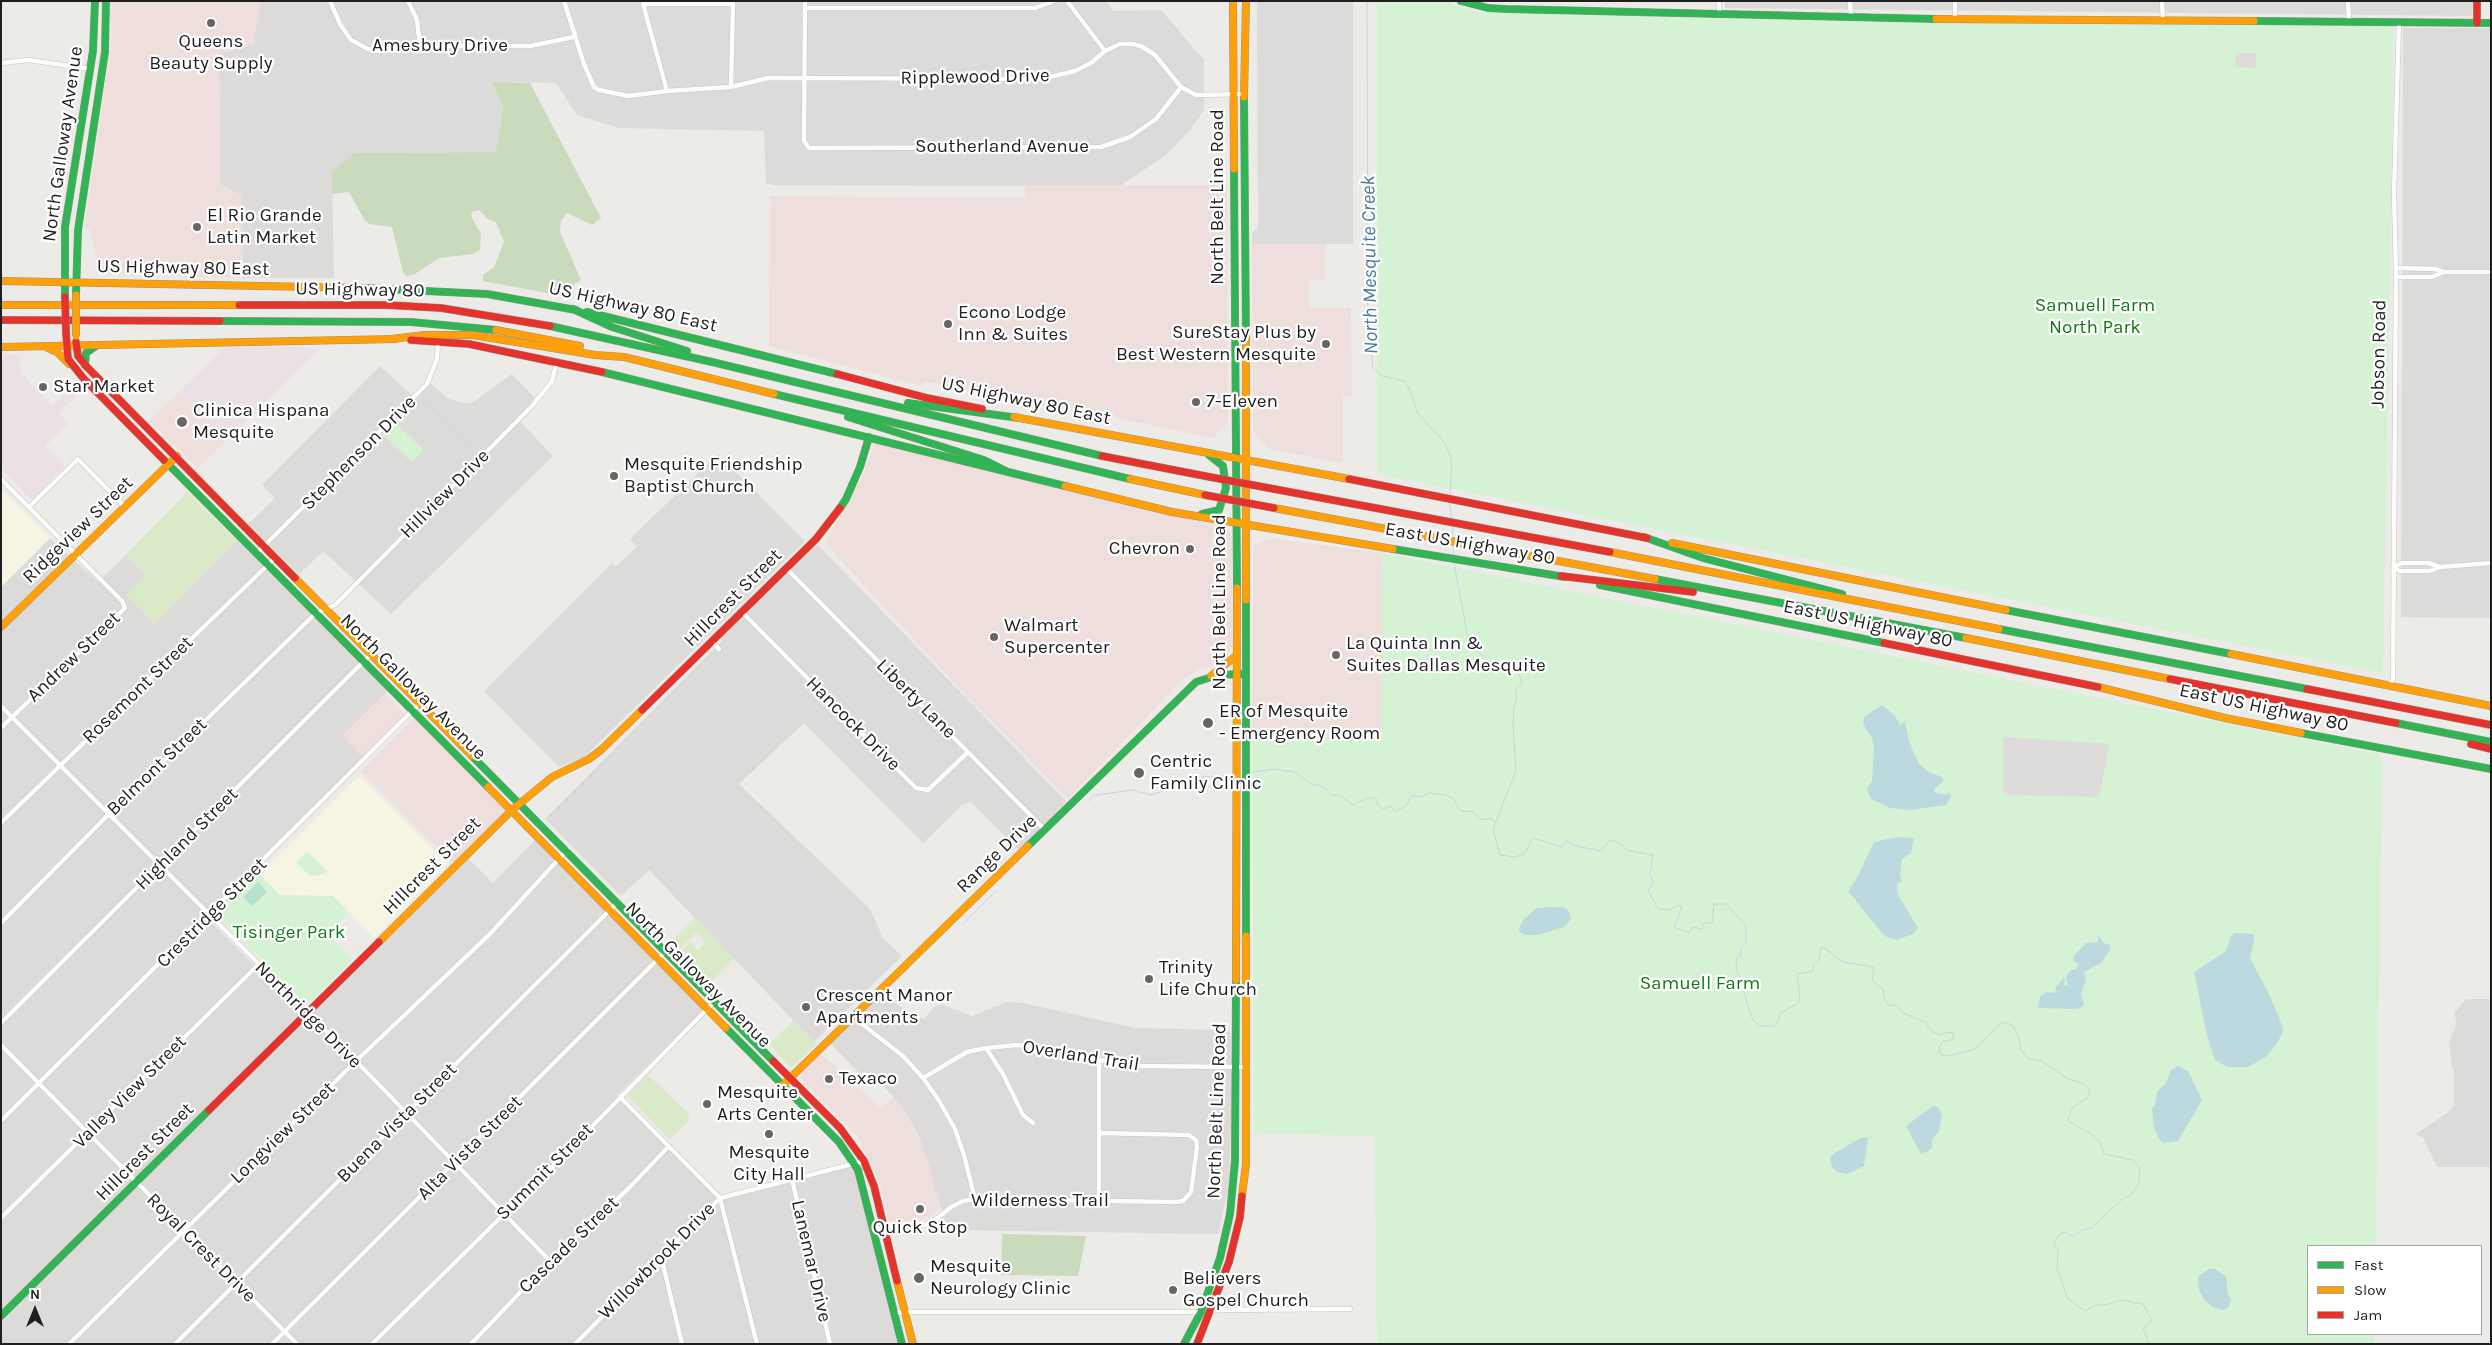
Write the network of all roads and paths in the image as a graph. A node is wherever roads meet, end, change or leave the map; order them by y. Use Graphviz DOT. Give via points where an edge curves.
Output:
graph roads {
  1 [pos="95,1"];
  2 [pos="106,1"];
  3 [pos="330,1"];
  4 [pos="408,1"];
  5 [pos="564,1"];
  6 [pos="805,1"];
  7 [pos="1054,1"];
  8 [pos="1067,1"];
  9 [pos="1233,1"];
  10 [pos="1246,1"];
  11 [pos="1461,1"];
  12 [pos="1719,1"];
  13 [pos="1850,1"];
  14 [pos="1955,1"];
  15 [pos="2162,1"];
  16 [pos="2348,1"];
  17 [pos="2477,1"];
  18 [pos="805,8"];
  19 [pos="1719,13"];
  20 [pos="1851,17"];
  21 [pos="1955,19"];
  22 [pos="2163,22"];
  23 [pos="2349,22"];
  24 [pos="2399,22"];
  25 [pos="2477,23"];
  26 [pos="2491,23"];
  27 [pos="574,37"];
  28 [pos="420,46"];
  29 [pos="1105,51"];
  30 [pos="1,63"];
  31 [pos="91,69"];
  32 [pos="102,71"];
  33 [pos="804,78"];
  34 [pos="89,82"];
  35 [pos="100,84"];
  36 [pos="1181,86"];
  37 [pos="732,87"];
  38 [pos="666,91"];
  39 [pos="1244,94"];
  40 [pos="1234,95"];
  41 [pos="77,164"];
  42 [pos="87,166"];
  43 [pos="1246,190"];
  44 [pos="1235,194"];
  45 [pos="1246,200"];
  46 [pos="2396,268"];
  47 [pos="2444,272"];
  48 [pos="2491,272"];
  49 [pos="1235,275"];
  50 [pos="1246,275"];
  51 [pos="2396,277"];
  52 [pos="1,281"];
  53 [pos="64,281"];
  54 [pos="77,281"];
  55 [pos="1,305"];
  56 [pos="572,309"];
  57 [pos="1,320"];
  58 [pos="392,339"];
  59 [pos="438,341"];
  60 [pos="99,345"];
  61 [pos="66,346"];
  62 [pos="76,346"];
  63 [pos="1,347"];
  64 [pos="45,347"];
  65 [pos="624,357"];
  66 [pos="557,361"];
  67 [pos="712,362"];
  68 [pos="85,365"];
  69 [pos="82,376"];
  70 [pos="880,401"];
  71 [pos="123,402"];
  72 [pos="820,405"];
  73 [pos="1019,418"];
  74 [pos="869,437"];
  75 [pos="1204,452"];
  76 [pos="177,456"];
  77 [pos="1236,458"];
  78 [pos="1246,459"];
  79 [pos="170,464"];
  80 [pos="1006,470"];
  81 [pos="1,479"];
  82 [pos="29,507"];
  83 [pos="125,507"];
  84 [pos="1184,514"];
  85 [pos="1236,524"];
  86 [pos="1246,526"];
  87 [pos="1644,537"];
  88 [pos="265,545"];
  89 [pos="258,552"];
  90 [pos="75,554"];
  91 [pos="276,557"];
  92 [pos="2491,563"];
  93 [pos="269,564"];
  94 [pos="786,568"];
  95 [pos="2393,568"];
  96 [pos="2440,568"];
  97 [pos="1561,576"];
  98 [pos="1237,604"];
  99 [pos="1246,605"];
  100 [pos="328,610"];
  101 [pos="1822,610"];
  102 [pos="742,612"];
  103 [pos="316,613"];
  104 [pos="1949,620"];
  105 [pos="1,627"];
  106 [pos="712,641"];
  107 [pos="719,648"];
  108 [pos="372,652"];
  109 [pos="1237,655"];
  110 [pos="365,661"];
  111 [pos="1237,674"];
  112 [pos="1246,674"];
  113 [pos="1211,676"];
  114 [pos="2388,685"];
  115 [pos="420,703"];
  116 [pos="1,706"];
  117 [pos="2491,706"];
  118 [pos="413,711"];
  119 [pos="12,717"];
  120 [pos="2391,722"];
  121 [pos="2491,725"];
  122 [pos="1,728"];
  123 [pos="2491,742"];
  124 [pos="2491,748"];
  125 [pos="466,750"];
  126 [pos="968,752"];
  127 [pos="460,758"];
  128 [pos="59,766"];
  129 [pos="2491,769"];
  130 [pos="519,804"];
  131 [pos="512,810"];
  132 [pos="109,814"];
  133 [pos="1,823"];
  134 [pos="1045,830"];
  135 [pos="569,852"];
  136 [pos="561,859"];
  137 [pos="1236,860"];
  138 [pos="1246,860"];
  139 [pos="161,865"];
  140 [pos="618,902"];
  141 [pos="610,908"];
  142 [pos="209,915"];
  143 [pos="1,923"];
  144 [pos="666,950"];
  145 [pos="658,958"];
  146 [pos="258,965"];
  147 [pos="716,1000"];
  148 [pos="708,1008"];
  149 [pos="308,1015"];
  150 [pos="853,1018"];
  151 [pos="1,1023"];
  152 [pos="1,1044"];
  153 [pos="986,1048"];
  154 [pos="1099,1060"];
  155 [pos="356,1061"];
  156 [pos="1247,1066"];
  157 [pos="1236,1068"];
  158 [pos="791,1078"];
  159 [pos="923,1078"];
  160 [pos="40,1083"];
  161 [pos="783,1085"];
  162 [pos="620,1097"];
  163 [pos="405,1114"];
  164 [pos="1,1121"];
  165 [pos="1033,1123"];
  166 [pos="89,1133"];
  167 [pos="1099,1133"];
  168 [pos="668,1147"];
  169 [pos="864,1161"];
  170 [pos="454,1163"];
  171 [pos="854,1164"];
  172 [pos="792,1179"];
  173 [pos="138,1183"];
  174 [pos="720,1198"];
  175 [pos="975,1199"];
  176 [pos="1099,1200"];
  177 [pos="504,1213"];
  178 [pos="1,1218"];
  179 [pos="874,1228"];
  180 [pos="886,1228"];
  181 [pos="184,1230"];
  182 [pos="661,1256"];
  183 [pos="550,1262"];
  184 [pos="235,1282"];
  185 [pos="1350,1309"];
  186 [pos="1211,1310"];
  187 [pos="906,1312"];
  188 [pos="1201,1312"];
  189 [pos="894,1314"];
  190 [pos="1,1316"];
  191 [pos="284,1331"];
  192 [pos="69,1344"];
  193 [pos="175,1344"];
  194 [pos="272,1344"];
  195 [pos="296,1344"];
  196 [pos="372,1344"];
  197 [pos="471,1344"];
  198 [pos="575,1344"];
  199 [pos="682,1344"];
  200 [pos="757,1344"];
  201 [pos="830,1344"];
  202 [pos="902,1344"];
  203 [pos="913,1344"];
  204 [pos="1184,1344"];
  205 [pos="1197,1344"];
  1 -- 31 [label="main road, North Galloway Avenue"];
  2 -- 32 [label="main road, North Galloway Avenue"];
  3 -- 28 [label="street, Amesbury Drive" via="345,32 359,45 379,51"];
  4 -- 28 [label="street" via="417,20"];
  5 -- 27 [label="street"];
  6 -- 18 [label="street"];
  7 -- 18 [label="street" via="1035,8"];
  8 -- 29 [label="street"];
  9 -- 40 [label="main road, North Belt Line Road"];
  10 -- 39 [label="main road, North Belt Line Road"];
  11 -- 19 [label="main road" via="1497,9"];
  12 -- 19 [label="street"];
  13 -- 20 [label="street"];
  14 -- 21 [label="street"];
  15 -- 22 [label="street"];
  16 -- 23 [label="street"];
  17 -- 25 [label="main road"];
  18 -- 33 [label="street"];
  19 -- 20 [label="main road"];
  20 -- 21 [label="main road"];
  21 -- 22 [label="main road"];
  22 -- 23 [label="main road"];
  23 -- 24 [label="main road"];
  24 -- 25 [label="main road"];
  24 -- 46 [label="street, Jobson Road" via="2394,193"];
  25 -- 26 [label="main road"];
  27 -- 28 [label="street, Amesbury Drive" via="530,46"];
  27 -- 38 [label="street, Ripplewood Drive" via="594,86 599,90 628,96"];
  29 -- 33 [label="street, Ripplewood Drive" via="1075,71 1042,79"];
  29 -- 36 [label="street, Ripplewood Drive" via="1120,44 1141,46 1155,55"];
  30 -- 31 [label="street" via="28,60"];
  31 -- 32 [label="main road"];
  31 -- 34 [label="main road, North Galloway Avenue"];
  32 -- 35 [label="main road, North Galloway Avenue"];
  33 -- 36 [label="street, Southerland Avenue" via="804,141 807,147 815,149 1100,147 1130,137 1156,119"];
  33 -- 37 [label="street, Ripplewood Drive" via="768,78"];
  34 -- 35 [label="main road"];
  34 -- 41 [label="main road, North Galloway Avenue"];
  35 -- 42 [label="main road, North Galloway Avenue"];
  36 -- 40 [label="street, Ripplewood Drive" via="1196,95"];
  37 -- 38 [label="street, Ripplewood Drive"];
  37 -- 38 [label="street" via="733,4 642,4"];
  39 -- 40 [label="street, Ripplewood Drive"];
  39 -- 43 [label="main road, North Belt Line Road"];
  40 -- 44 [label="main road, North Belt Line Road"];
  41 -- 42 [label="main road"];
  41 -- 53 [label="main road, North Galloway Avenue" via="65,221"];
  42 -- 54 [label="main road, North Galloway Avenue" via="78,230"];
  43 -- 44 [label="main road"];
  43 -- 45 [label="main road, North Belt Line Road"];
  44 -- 45 [label="main road"];
  44 -- 49 [label="main road, North Belt Line Road"];
  45 -- 50 [label="main road, North Belt Line Road"];
  46 -- 47 [label="street"];
  46 -- 51 [label="street, Jobson Road"];
  47 -- 48 [label="street"];
  47 -- 51 [label="street" via="2432,277"];
  49 -- 50 [label="main road"];
  49 -- 77 [label="main road, North Belt Line Road"];
  50 -- 78 [label="main road, North Belt Line Road"];
  51 -- 95 [label="street, Jobson Road"];
  52 -- 53 [label="main road, US Highway 80 East"];
  53 -- 54 [label="main road, US Highway 80 East"];
  53 -- 61 [label="main road, North Galloway Avenue, bridge"];
  54 -- 56 [label="main road, US Highway 80 East" via="433,290 487,294"];
  54 -- 62 [label="main road, North Galloway Avenue, bridge"];
  55 -- 67 [label="main road, US Highway 80" via="386,305 441,308 543,324"];
  56 -- 67 [label="main road" via="612,327"];
  56 -- 73 [label="main road, US Highway 80 East"];
  57 -- 65 [label="main road, US Highway 80" via="411,322 512,332"];
  58 -- 59 [label="main road"];
  58 -- 60 [label="main road"];
  58 -- 65 [label="main road" via="473,335"];
  59 -- 66 [label="main road"];
  59 -- 88 [label="street, Stephenson Drive" via="438,359 427,384"];
  60 -- 62 [label="main road"];
  60 -- 68 [label="main road" via="88,349"];
  61 -- 62 [label="main road"];
  61 -- 64 [label="main road"];
  61 -- 69 [label="main road, North Galloway Avenue" via="68,359"];
  62 -- 68 [label="main road, North Galloway Avenue"];
  63 -- 64 [label="main road"];
  64 -- 69 [label="main road" via="57,352"];
  65 -- 72 [label="main road"];
  66 -- 74 [label="main road"];
  66 -- 100 [label="street, Hillview Drive" via="552,382 539,399"];
  67 -- 70 [label="main road"];
  68 -- 71 [label="main road, North Galloway Avenue"];
  69 -- 71 [label="main road" via="93,380 115,400"];
  69 -- 79 [label="main road, North Galloway Avenue"];
  70 -- 73 [label="main road"];
  70 -- 104 [label="main road, bridge" via="1088,453"];
  71 -- 76 [label="main road, North Galloway Avenue"];
  72 -- 80 [label="main road" via="839,415 984,460"];
  72 -- 101 [label="main road, bridge" via="1087,470 1205,495"];
  73 -- 75 [label="main road, US Highway 80 East"];
  74 -- 80 [label="main road"];
  74 -- 94 [label="main road, Hillcrest Street" via="846,499 816,539"];
  75 -- 77 [label="main road, US Highway 80 East"];
  75 -- 84 [label="main road" via="1220,463 1225,472 1224,503 1215,513"];
  76 -- 79 [label="main road, Ridgeview Street"];
  76 -- 88 [label="main road, North Galloway Avenue"];
  77 -- 78 [label="main road, US Highway 80 East"];
  77 -- 85 [label="main road, North Belt Line Road"];
  78 -- 86 [label="main road, North Belt Line Road"];
  78 -- 87 [label="main road, East US Highway 80"];
  79 -- 83 [label="main road, Ridgeview Street"];
  79 -- 89 [label="main road, North Galloway Avenue"];
  80 -- 84 [label="main road"];
  81 -- 82 [label="street"];
  82 -- 83 [label="street" via="78,459"];
  82 -- 90 [label="street"];
  83 -- 90 [label="main road, Ridgeview Street"];
  84 -- 85 [label="main road"];
  85 -- 86 [label="main road, East US Highway 80"];
  85 -- 98 [label="main road, North Belt Line Road"];
  86 -- 97 [label="main road, East US Highway 80"];
  86 -- 99 [label="main road, North Belt Line Road"];
  87 -- 104 [label="main road" via="1703,558"];
  87 -- 114 [label="main road, East US Highway 80"];
  88 -- 89 [label="street, Stephenson Drive"];
  88 -- 91 [label="main road, North Galloway Avenue"];
  89 -- 93 [label="main road, North Galloway Avenue"];
  90 -- 105 [label="main road, Ridgeview Street"];
  90 -- 119 [label="street, Andrew Street" via="122,601 125,608"];
  91 -- 93 [label="street, Rosemont Street"];
  91 -- 100 [label="main road, North Galloway Avenue"];
  92 -- 96 [label="street"];
  93 -- 103 [label="main road, North Galloway Avenue"];
  93 -- 128 [label="street, Rosemont Street"];
  94 -- 102 [label="main road, Hillcrest Street"];
  94 -- 126 [label="street, Liberty Lane"];
  95 -- 96 [label="street" via="2400,571"];
  95 -- 96 [label="street" via="2402,563 2428,563"];
  95 -- 114 [label="street, Jobson Road" via="2393,680"];
  97 -- 101 [label="main road" via="1685,590 1797,610"];
  97 -- 129 [label="main road, East US Highway 80" via="2085,684 2226,718"];
  98 -- 99 [label="main road"];
  98 -- 109 [label="main road, North Belt Line Road"];
  99 -- 112 [label="main road, North Belt Line Road"];
  100 -- 103 [label="street, Hillview Drive"];
  100 -- 108 [label="main road, North Galloway Avenue"];
  101 -- 120 [label="main road"];
  102 -- 106 [label="main road, Hillcrest Street"];
  102 -- 126 [label="street, Hancock Drive" via="916,788 928,790"];
  103 -- 110 [label="main road, North Galloway Avenue"];
  103 -- 132 [label="street, Belmont Street"];
  104 -- 121 [label="main road"];
  106 -- 107 [label="street"];
  106 -- 130 [label="main road, Hillcrest Street" via="601,750 552,777"];
  108 -- 110 [label="street, Highland Street"];
  108 -- 115 [label="main road, North Galloway Avenue"];
  109 -- 111 [label="main road, North Belt Line Road"];
  109 -- 113 [label="main road"];
  110 -- 118 [label="main road, North Galloway Avenue"];
  110 -- 139 [label="street, Highland Street"];
  111 -- 112 [label="main road, Range Drive"];
  111 -- 113 [label="main road, Range Drive"];
  111 -- 137 [label="main road, North Belt Line Road"];
  112 -- 138 [label="main road, North Belt Line Road"];
  113 -- 134 [label="main road, Range Drive" via="1184,692"];
  114 -- 117 [label="main road, East US Highway 80"];
  115 -- 118 [label="street, Crestridge Street"];
  115 -- 125 [label="main road, North Galloway Avenue"];
  116 -- 119 [label="street, Northridge Drive"];
  118 -- 127 [label="main road, North Galloway Avenue"];
  118 -- 142 [label="street, Crestridge Street"];
  119 -- 122 [label="street, Andrew Street"];
  119 -- 128 [label="street, Northridge Drive"];
  120 -- 123 [label="main road"];
  120 -- 124 [label="main road"];
  125 -- 127 [label="main road"];
  125 -- 130 [label="main road, North Galloway Avenue"];
  126 -- 134 [label="street, Liberty Lane"];
  127 -- 131 [label="main road, North Galloway Avenue"];
  128 -- 132 [label="street, Northridge Drive"];
  128 -- 133 [label="street, Rosemont Street"];
  130 -- 131 [label="main road, Hillcrest Street"];
  130 -- 135 [label="main road, North Galloway Avenue"];
  131 -- 136 [label="main road, North Galloway Avenue"];
  131 -- 149 [label="main road, Hillcrest Street"];
  132 -- 139 [label="street, Northridge Drive"];
  132 -- 143 [label="street, Belmont Street"];
  134 -- 150 [label="main road, Range Drive"];
  135 -- 136 [label="street"];
  135 -- 140 [label="main road, North Galloway Avenue"];
  136 -- 141 [label="main road, North Galloway Avenue"];
  136 -- 155 [label="street, Longview Street" via="489,934"];
  137 -- 138 [label="main road"];
  137 -- 157 [label="main road, North Belt Line Road"];
  138 -- 156 [label="main road, North Belt Line Road"];
  139 -- 142 [label="street, Northridge Drive"];
  139 -- 151 [label="street, Highland Street"];
  140 -- 141 [label="street, Buena Vista Street"];
  140 -- 144 [label="main road, North Galloway Avenue"];
  141 -- 145 [label="main road, North Galloway Avenue"];
  141 -- 163 [label="street, Buena Vista Street" via="532,990"];
  142 -- 146 [label="street, Northridge Drive"];
  142 -- 160 [label="street, Crestridge Street"];
  144 -- 145 [label="street, Alta Vista Street"];
  144 -- 147 [label="main road, North Galloway Avenue"];
  145 -- 148 [label="main road, North Galloway Avenue"];
  145 -- 170 [label="street, Alta Vista Street"];
  146 -- 149 [label="street, Northridge Drive"];
  146 -- 166 [label="street, Valley View Street"];
  147 -- 148 [label="street, Summit Street"];
  147 -- 158 [label="main road, North Galloway Avenue"];
  148 -- 161 [label="main road, North Galloway Avenue"];
  148 -- 162 [label="street, Summit Street"];
  149 -- 155 [label="street, Northridge Drive"];
  149 -- 173 [label="main road, Hillcrest Street"];
  150 -- 158 [label="main road, Range Drive"];
  150 -- 159 [label="street" via="890,1045"];
  152 -- 160 [label="street, Royal Crest Drive"];
  153 -- 154 [label="street, Overland Trail" via="1041,1047"];
  153 -- 159 [label="street, Overland Trail" via="968,1052"];
  153 -- 165 [label="street" via="1023,1115"];
  154 -- 157 [label="street, Overland Trail" via="1127,1066"];
  154 -- 167 [label="street"];
  155 -- 163 [label="street, Northridge Drive"];
  155 -- 181 [label="street, Longview Street"];
  156 -- 157 [label="street, Overland Trail"];
  156 -- 186 [label="main road, North Belt Line Road" via="1246,1164 1240,1216 1229,1262"];
  157 -- 188 [label="main road, North Belt Line Road" via="1235,1161 1230,1214 1220,1258"];
  158 -- 161 [label="main road, Range Drive"];
  158 -- 169 [label="main road, North Galloway Avenue" via="836,1123"];
  159 -- 175 [label="street" via="955,1129"];
  160 -- 164 [label="street, Crestridge Street"];
  160 -- 166 [label="street, Royal Crest Drive"];
  161 -- 171 [label="main road, North Galloway Avenue" via="828,1129"];
  162 -- 168 [label="street"];
  162 -- 177 [label="street, Summit Street"];
  163 -- 170 [label="street, Northridge Drive"];
  163 -- 184 [label="street, Buena Vista Street"];
  166 -- 173 [label="street, Royal Crest Drive"];
  166 -- 178 [label="street, Valley View Street"];
  167 -- 176 [label="street"];
  167 -- 176 [label="street, Wilderness Trail" via="1180,1134 1196,1140 1191,1192 1183,1201"];
  168 -- 174 [label="street"];
  168 -- 183 [label="street, Cascade Street"];
  169 -- 171 [label="street, Willowbrook Drive"];
  169 -- 180 [label="main road, North Galloway Avenue"];
  170 -- 177 [label="street, Northridge Drive"];
  170 -- 191 [label="street, Alta Vista Street"];
  171 -- 172 [label="street, Willowbrook Drive"];
  171 -- 179 [label="main road, North Galloway Avenue"];
  172 -- 174 [label="street, Willowbrook Drive"];
  172 -- 201 [label="street, Lanemar Drive"];
  173 -- 181 [label="street, Royal Crest Drive"];
  173 -- 190 [label="main road, Hillcrest Street"];
  174 -- 182 [label="street, Willowbrook Drive"];
  174 -- 200 [label="street"];
  175 -- 176 [label="street, Wilderness Trail"];
  175 -- 180 [label="street, Wilderness Trail" via="962,1201 925,1225"];
  177 -- 183 [label="street, Northridge Drive"];
  177 -- 196 [label="street, Summit Street"];
  179 -- 180 [label="street, Wilderness Trail"];
  179 -- 189 [label="main road, North Galloway Avenue"];
  180 -- 187 [label="main road, North Galloway Avenue"];
  181 -- 184 [label="street, Royal Crest Drive"];
  181 -- 192 [label="street, Longview Street"];
  182 -- 198 [label="street, Willowbrook Drive"];
  182 -- 199 [label="street"];
  183 -- 197 [label="street, Cascade Street"];
  184 -- 191 [label="street, Royal Crest Drive"];
  184 -- 193 [label="street, Buena Vista Street"];
  185 -- 186 [label="street"];
  186 -- 188 [label="street"];
  186 -- 205 [label="main road, North Belt Line Road"];
  187 -- 188 [label="street"];
  187 -- 189 [label="street"];
  187 -- 203 [label="main road, North Galloway Avenue"];
  188 -- 204 [label="main road, North Belt Line Road"];
  189 -- 202 [label="main road, North Galloway Avenue"];
  191 -- 194 [label="street, Alta Vista Street"];
  191 -- 195 [label="street, Royal Crest Drive"];
}
